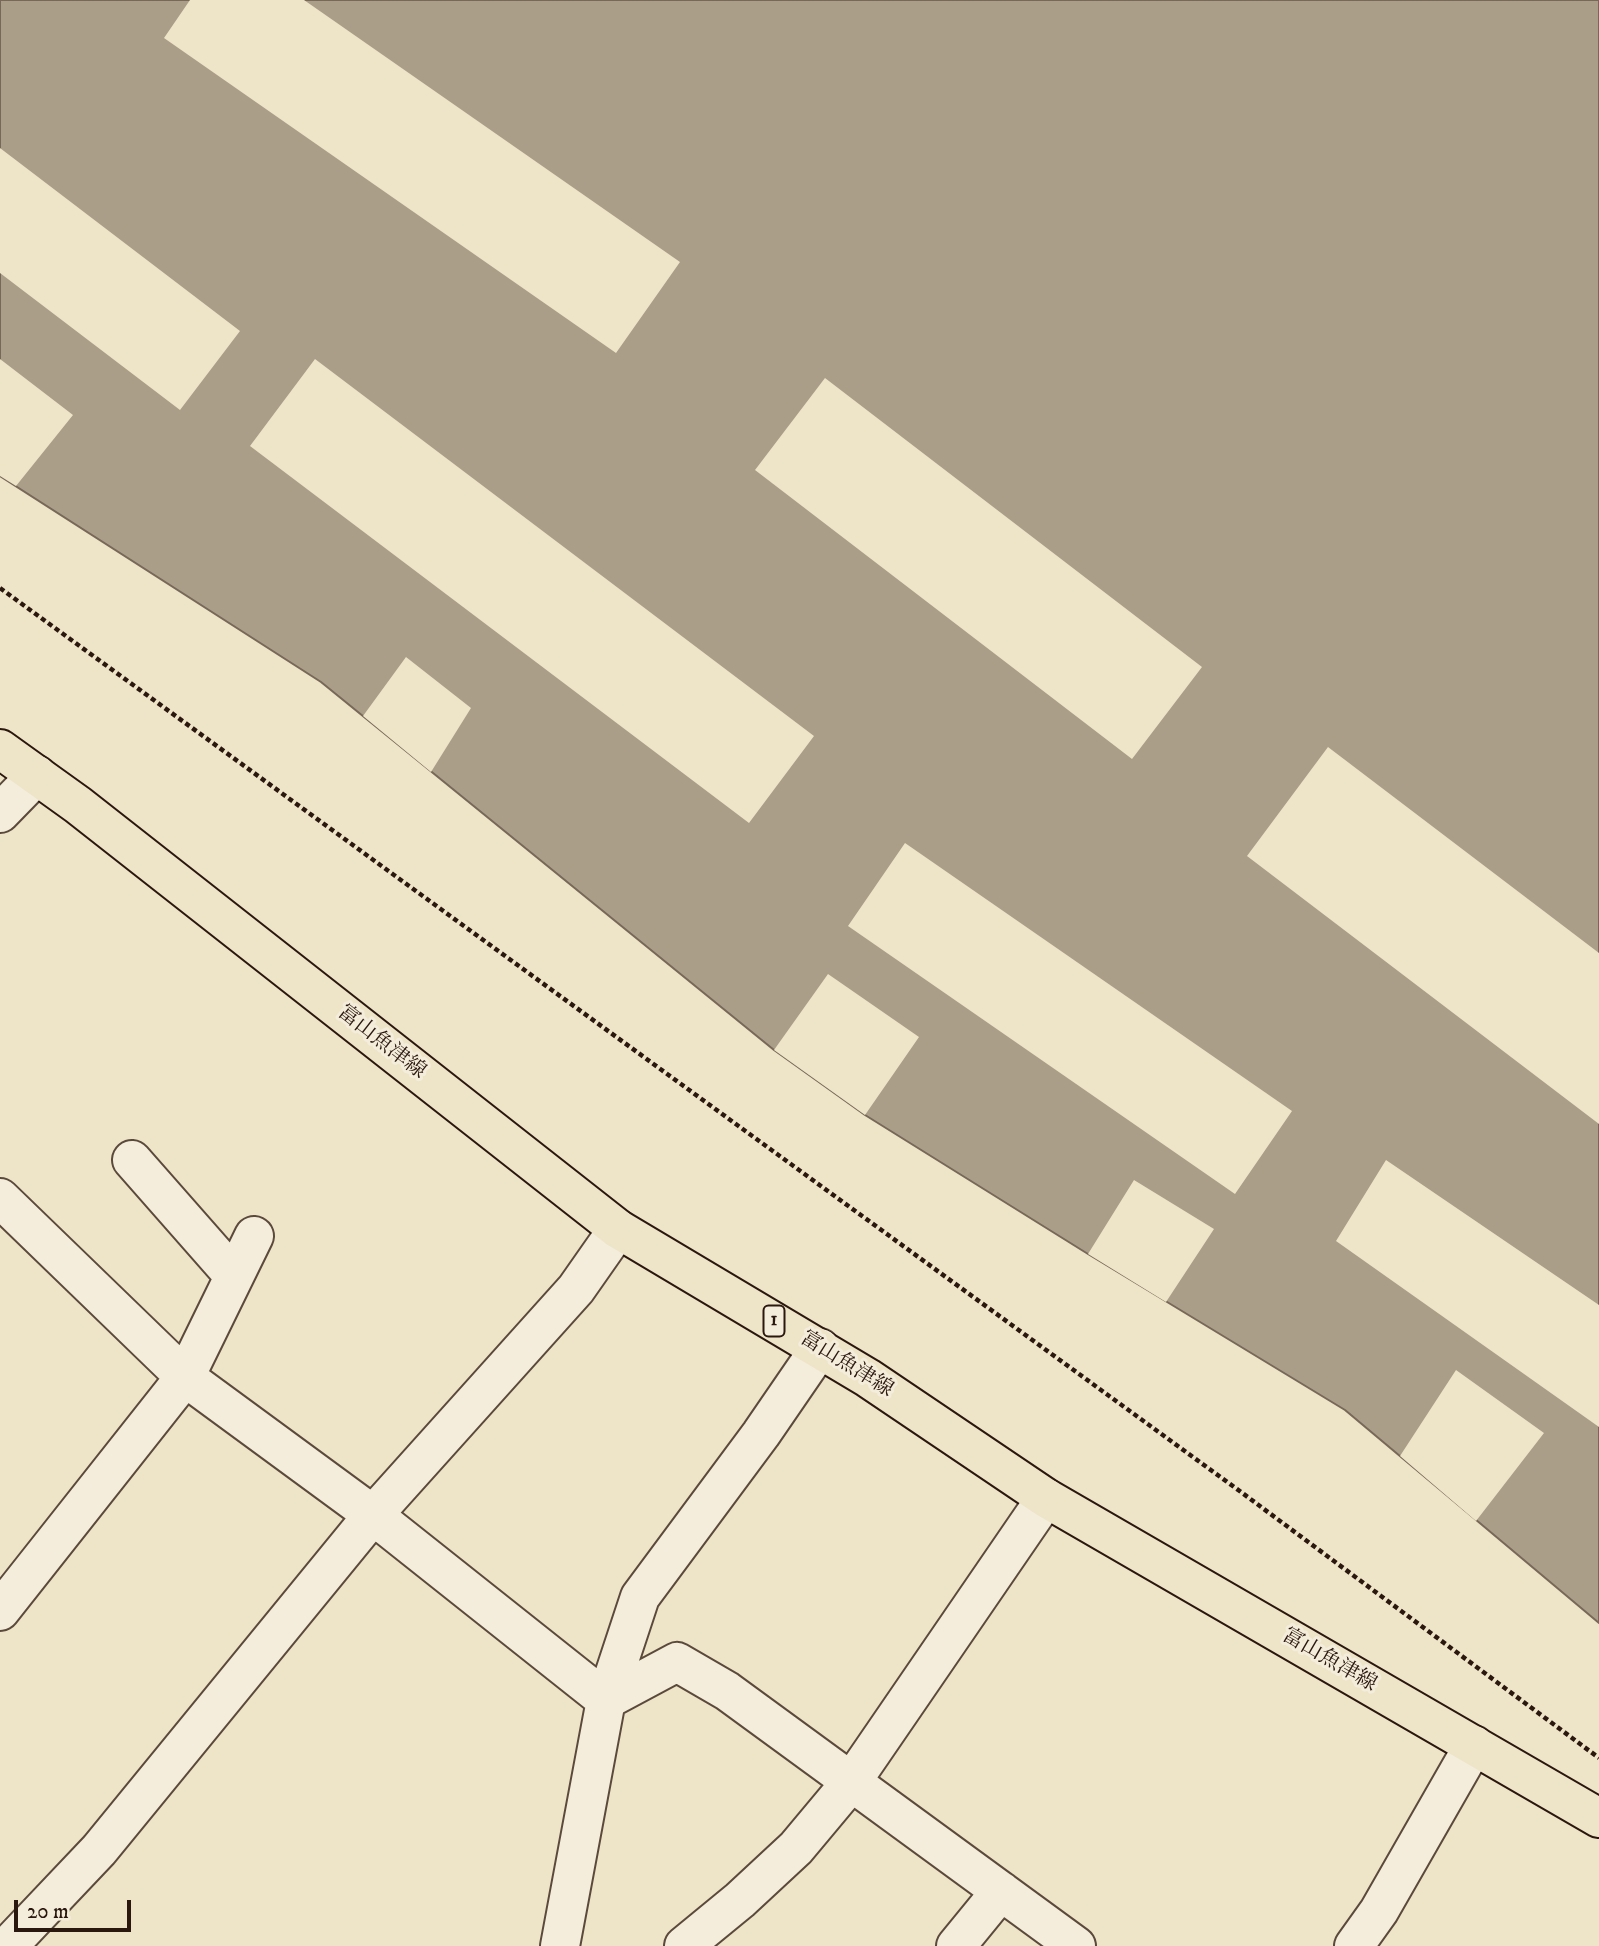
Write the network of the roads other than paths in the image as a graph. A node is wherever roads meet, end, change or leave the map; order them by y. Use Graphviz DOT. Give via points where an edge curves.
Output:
graph roads {
  1 [pos="0,749"];
  2 [pos="37,775"];
  3 [pos="0,813"];
  4 [pos="132,1160"];
  5 [pos="0,1198"];
  6 [pos="618,1229"];
  7 [pos="254,1236"];
  8 [pos="234,1276"];
  9 [pos="820,1348"];
  10 [pos="185,1377"];
  11 [pos="1046,1498"];
  12 [pos="373,1515"];
  13 [pos="0,1611"];
  14 [pos="606,1700"];
  15 [pos="1474,1745"];
  16 [pos="852,1781"];
  17 [pos="1599,1818"];
  18 [pos="1001,1891"];
  19 [pos="8,1946"];
  20 [pos="560,1946"];
  21 [pos="684,1946"];
  22 [pos="956,1946"];
  23 [pos="1076,1946"];
  24 [pos="1354,1946"];
  1 -- 2 [label="main road, 富山魚津線 / 1"];
  2 -- 3 [label="street"];
  2 -- 6 [label="main road, 富山魚津線 / 1"];
  4 -- 8 [label="street"];
  5 -- 10 [label="street"];
  6 -- 9 [label="main road, 富山魚津線 / 1"];
  6 -- 12 [label="street" via="576,1289"];
  7 -- 8 [label="street"];
  8 -- 10 [label="street"];
  9 -- 11 [label="main road, 富山魚津線 / 1"];
  9 -- 14 [label="street" via="640,1597"];
  10 -- 12 [label="street"];
  10 -- 13 [label="street"];
  11 -- 15 [label="main road, 富山魚津線 / 1"];
  11 -- 16 [label="street"];
  12 -- 14 [label="street"];
  12 -- 19 [label="street" via="99,1850"];
  14 -- 16 [label="street" via="677,1662 727,1691"];
  14 -- 20 [label="street"];
  15 -- 17 [label="main road, 富山魚津線 / 1"];
  15 -- 24 [label="street" via="1379,1911"];
  16 -- 18 [label="street"];
  16 -- 21 [label="street" via="796,1848"];
  18 -- 22 [label="street"];
  18 -- 23 [label="street"];
}
